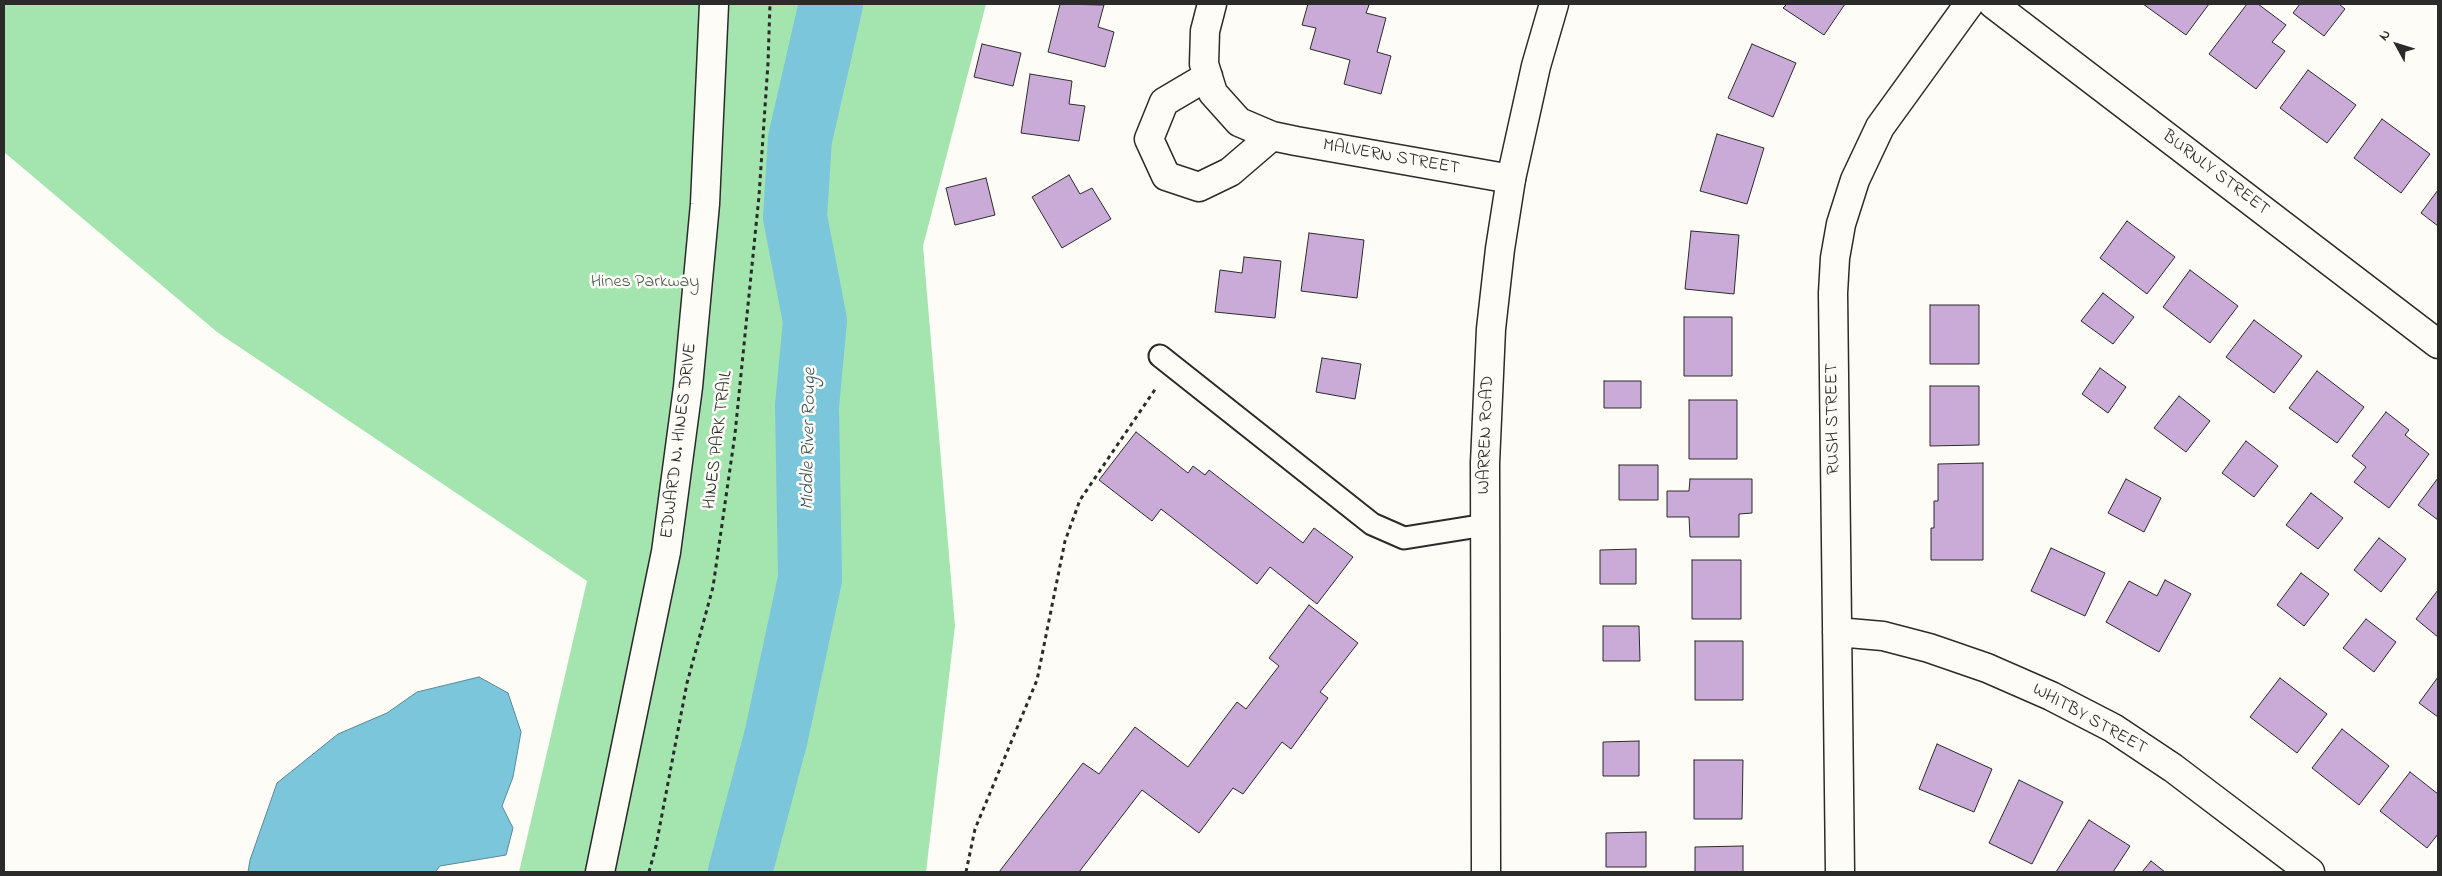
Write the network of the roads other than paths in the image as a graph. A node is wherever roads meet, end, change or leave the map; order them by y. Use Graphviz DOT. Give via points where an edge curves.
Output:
graph roads {
  1 [pos="714,4"];
  2 [pos="1212,4"];
  3 [pos="1554,4"];
  4 [pos="1969,4"];
  5 [pos="1992,4"];
  6 [pos="1208,76"];
  7 [pos="1272,136"];
  8 [pos="1511,179"];
  9 [pos="2438,344"];
  10 [pos="1166,360"];
  11 [pos="1485,525"];
  12 [pos="1838,632"];
  13 [pos="600,872"];
  14 [pos="1486,872"];
  15 [pos="1840,872"];
  16 [pos="2310,872"];
  1 -- 13 [label="street, EDWARD N. HINES DRIVE" via="705,204 687,396 666,552"];
  2 -- 6 [label="street, MALVERN STREET" via="1205,31 1204,64"];
  3 -- 8 [label="street, WARREN ROAD" via="1536,66"];
  4 -- 12 [label="street, RUSH STREET" via="1880,127 1855,180 1841,224 1833,293"];
  5 -- 9 [label="street, BURNLY STREET"];
  6 -- 7 [label="street, MALVERN STREET" via="1213,93 1239,122"];
  6 -- 7 [label="street" via="1164,102 1149,139 1166,176 1199,187 1230,172"];
  7 -- 8 [label="street, MALVERN STREET"];
  8 -- 11 [label="street, WARREN ROAD" via="1491,329"];
  10 -- 11 [label="lane" via="1372,524 1404,538"];
  11 -- 14 [label="street, WARREN ROAD"];
  12 -- 15 [label="street, RUSH STREET"];
  12 -- 16 [label="street, WHITBY STREET" via="1883,636 1929,648 1987,668 2051,696 2113,728 2173,768"];
}
